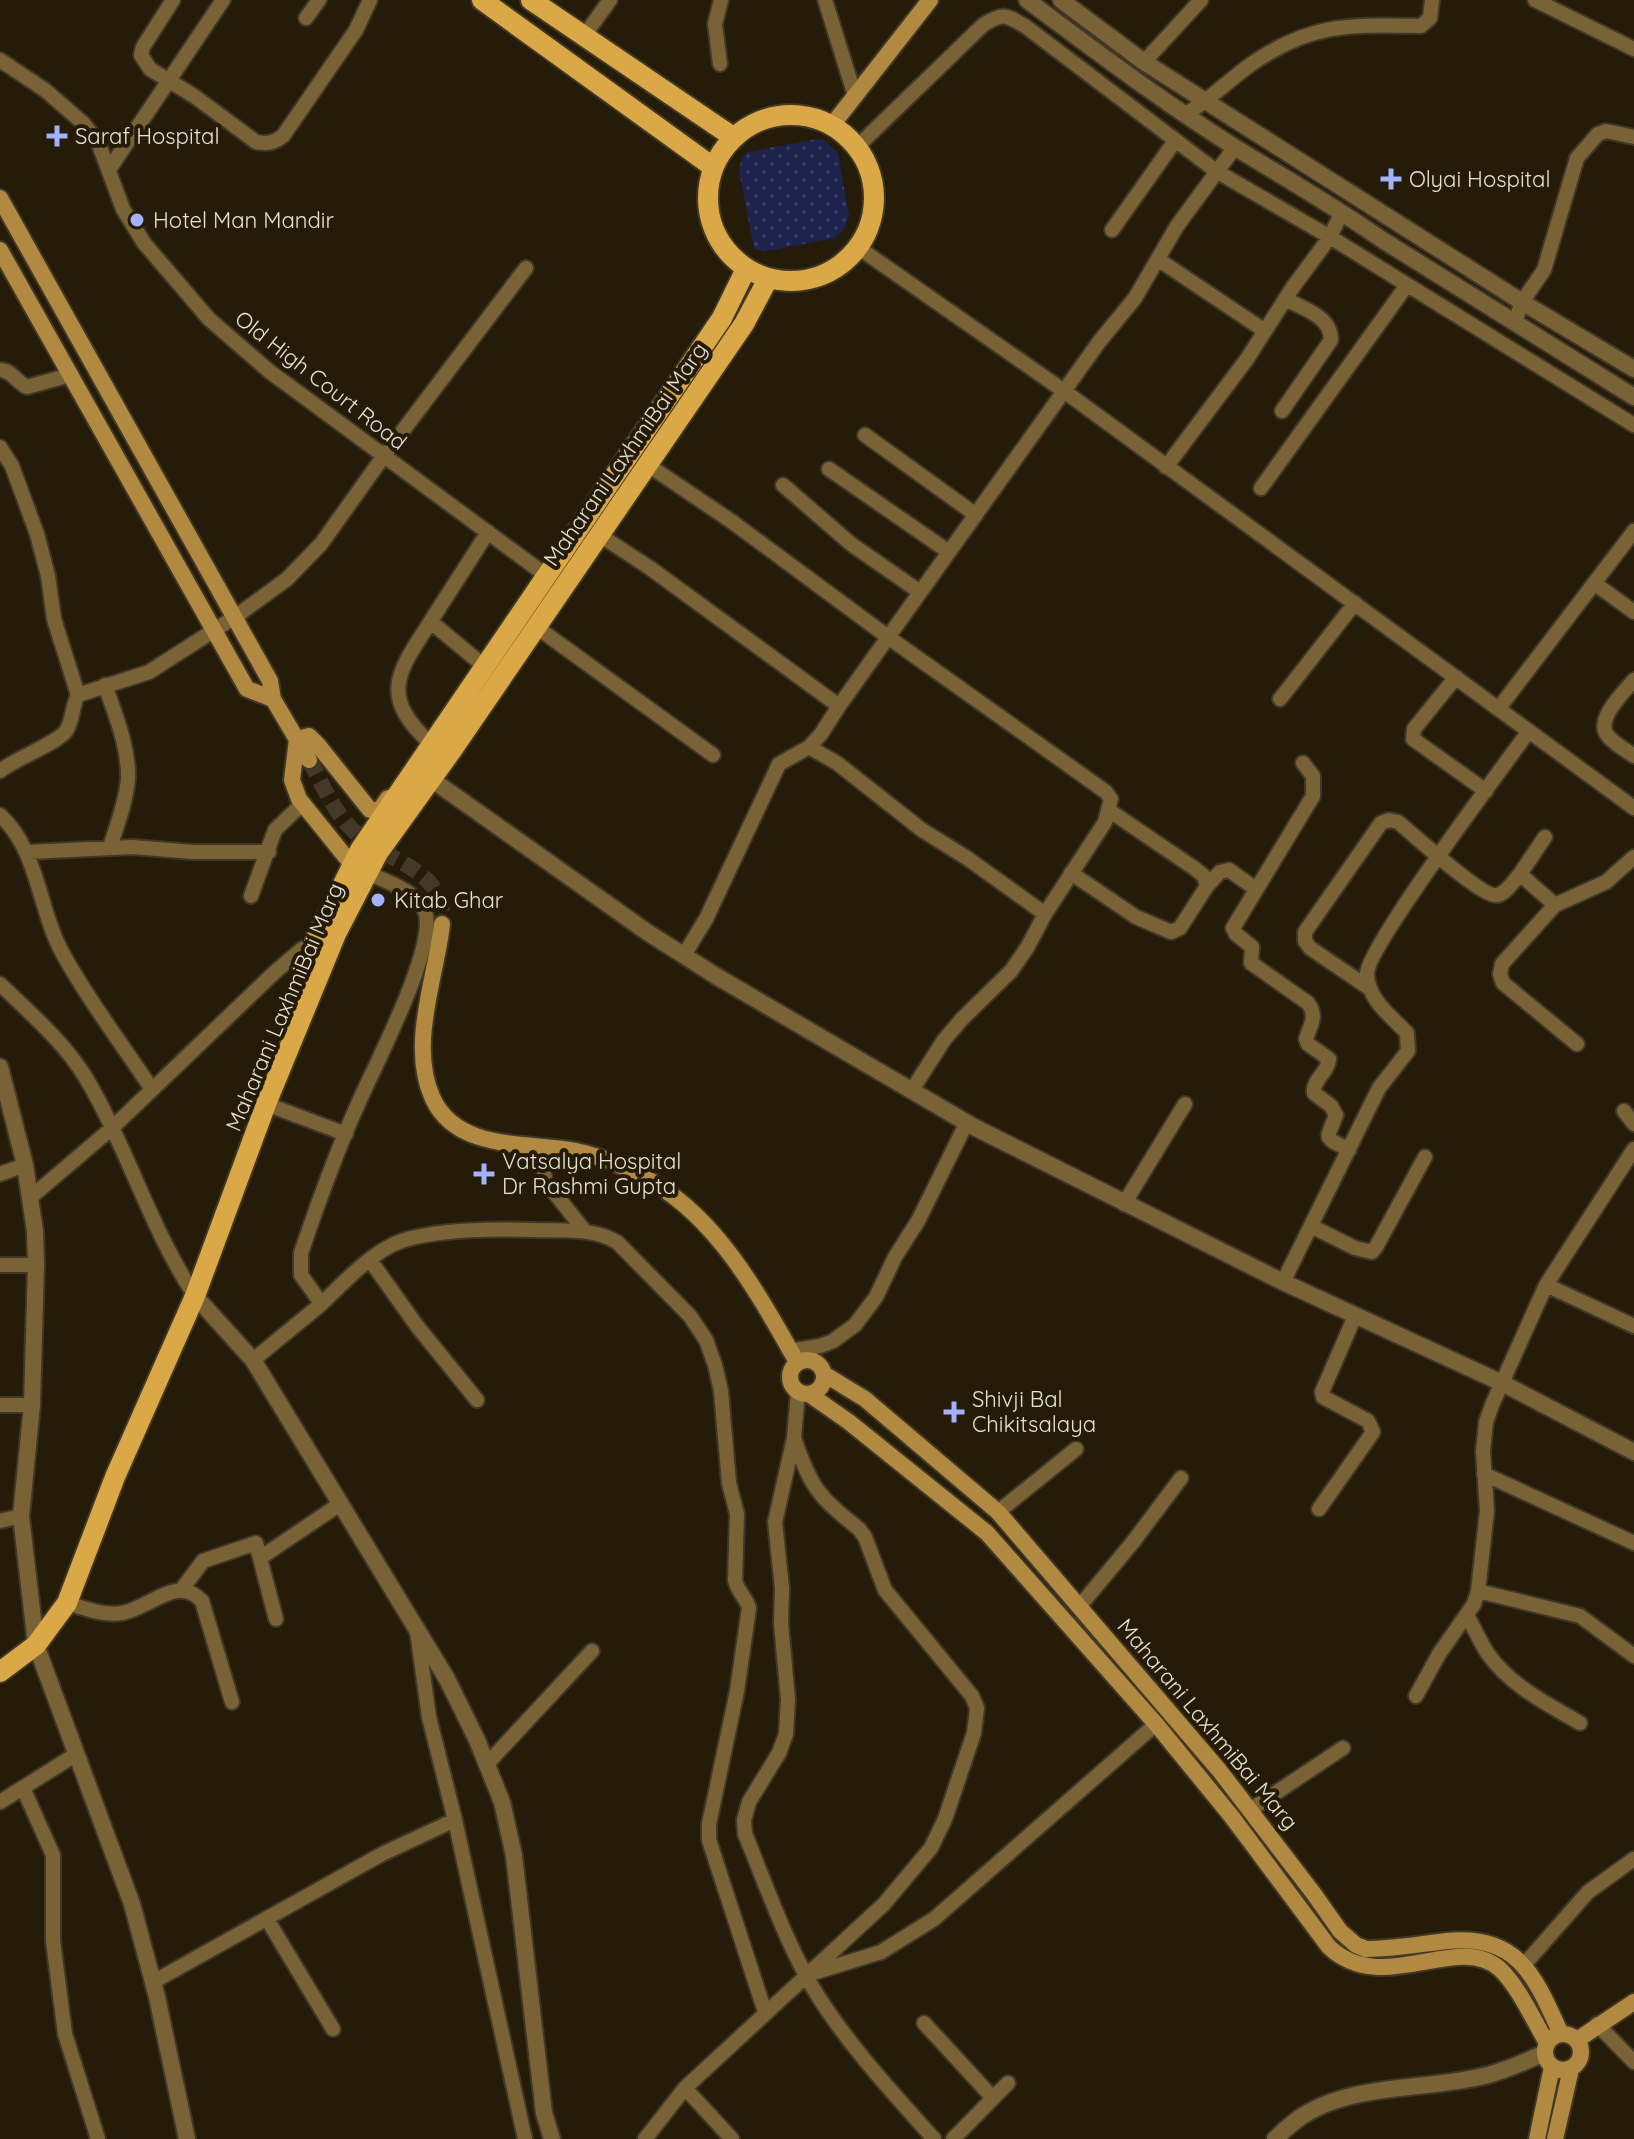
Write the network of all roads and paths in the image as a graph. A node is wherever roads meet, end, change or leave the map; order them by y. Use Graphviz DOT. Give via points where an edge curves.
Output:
graph roads {
  1 [pos="173,0"];
  2 [pos="223,0"];
  3 [pos="319,0"];
  4 [pos="370,0"];
  5 [pos="482,0"];
  6 [pos="531,0"];
  7 [pos="610,0"];
  8 [pos="721,0"];
  9 [pos="825,0"];
  10 [pos="930,0"];
  11 [pos="1027,0"];
  12 [pos="1061,0"];
  13 [pos="1201,0"];
  14 [pos="1432,0"];
  15 [pos="1535,0"];
  16 [pos="306,18"];
  17 [pos="584,36"];
  18 [pos="1634,49"];
  19 [pos="0,60"];
  20 [pos="1144,62"];
  21 [pos="720,64"];
  22 [pos="168,80"];
  23 [pos="855,96"];
  24 [pos="1207,101"];
  25 [pos="1186,114"];
  26 [pos="833,124"];
  27 [pos="733,137"];
  28 [pos="1634,137"];
  29 [pos="1175,141"];
  30 [pos="858,146"];
  31 [pos="1235,147"];
  32 [pos="713,167"];
  33 [pos="110,168"];
  34 [pos="1216,171"];
  35 [pos="0,198"];
  36 [pos="1342,212"];
  37 [pos="1112,230"];
  38 [pos="1330,237"];
  39 [pos="859,248"];
  40 [pos="0,250"];
  41 [pos="1159,260"];
  42 [pos="526,268"];
  43 [pos="746,269"];
  44 [pos="768,279"];
  45 [pos="1407,285"];
  46 [pos="1285,299"];
  47 [pos="1522,302"];
  48 [pos="1515,322"];
  49 [pos="1265,331"];
  50 [pos="1634,369"];
  51 [pos="0,370"];
  52 [pos="70,375"];
  53 [pos="1064,391"];
  54 [pos="1634,397"];
  55 [pos="1282,411"];
  56 [pos="1634,425"];
  57 [pos="865,435"];
  58 [pos="0,447"];
  59 [pos="383,457"];
  60 [pos="648,465"];
  61 [pos="1166,467"];
  62 [pos="829,469"];
  63 [pos="783,485"];
  64 [pos="1261,488"];
  65 [pos="976,515"];
  66 [pos="1634,531"];
  67 [pos="488,532"];
  68 [pos="598,534"];
  69 [pos="949,552"];
  70 [pos="547,576"];
  71 [pos="1594,583"];
  72 [pos="920,592"];
  73 [pos="1355,603"];
  74 [pos="1634,612"];
  75 [pos="235,617"];
  76 [pos="431,622"];
  77 [pos="535,626"];
  78 [pos="214,631"];
  79 [pos="888,637"];
  80 [pos="484,666"];
  81 [pos="1456,677"];
  82 [pos="1634,680"];
  83 [pos="105,685"];
  84 [pos="78,695"];
  85 [pos="273,699"];
  86 [pos="1280,699"];
  87 [pos="839,706"];
  88 [pos="1499,708"];
  89 [pos="1529,731"];
  90 [pos="297,739"];
  91 [pos="431,744"];
  92 [pos="809,747"];
  93 [pos="713,755"];
  94 [pos="1634,756"];
  95 [pos="309,760"];
  96 [pos="1303,763"];
  97 [pos="0,771"];
  98 [pos="425,771"];
  99 [pos="1486,791"];
  100 [pos="303,803"];
  101 [pos="1634,808"];
  102 [pos="1110,811"];
  103 [pos="0,815"];
  104 [pos="1545,837"];
  105 [pos="110,847"];
  106 [pos="28,852"];
  107 [pos="269,852"];
  108 [pos="1439,856"];
  109 [pos="1634,857"];
  110 [pos="360,870"];
  111 [pos="1071,873"];
  112 [pos="1520,874"];
  113 [pos="1207,886"];
  114 [pos="1256,889"];
  115 [pos="251,896"];
  116 [pos="1555,905"];
  117 [pos="1045,914"];
  118 [pos="442,924"];
  119 [pos="336,934"];
  120 [pos="314,943"];
  121 [pos="684,955"];
  122 [pos="0,984"];
  123 [pos="1369,988"];
  124 [pos="1577,1044"];
  125 [pos="0,1067"];
  126 [pos="151,1088"];
  127 [pos="912,1090"];
  128 [pos="266,1104"];
  129 [pos="1185,1104"];
  130 [pos="1624,1111"];
  131 [pos="967,1122"];
  132 [pos="1634,1124"];
  133 [pos="112,1128"];
  134 [pos="346,1134"];
  135 [pos="542,1148"];
  136 [pos="1634,1149"];
  137 [pos="1349,1150"];
  138 [pos="1425,1157"];
  139 [pos="25,1165"];
  140 [pos="0,1174"];
  141 [pos="30,1198"];
  142 [pos="1124,1204"];
  143 [pos="1311,1226"];
  144 [pos="584,1230"];
  145 [pos="370,1260"];
  146 [pos="0,1265"];
  147 [pos="36,1265"];
  148 [pos="1283,1282"];
  149 [pos="1546,1285"];
  150 [pos="195,1296"];
  151 [pos="321,1303"];
  152 [pos="1355,1316"];
  153 [pos="1634,1326"];
  154 [pos="793,1356"];
  155 [pos="253,1360"];
  156 [pos="824,1374"];
  157 [pos="1502,1383"];
  158 [pos="803,1393"];
  159 [pos="477,1400"];
  160 [pos="0,1405"];
  161 [pos="32,1405"];
  162 [pos="794,1438"];
  163 [pos="1076,1449"];
  164 [pos="1634,1452"];
  165 [pos="1484,1474"];
  166 [pos="1181,1478"];
  167 [pos="340,1504"];
  168 [pos="1319,1509"];
  169 [pos="998,1512"];
  170 [pos="21,1516"];
  171 [pos="0,1521"];
  172 [pos="1634,1543"];
  173 [pos="260,1558"];
  174 [pos="182,1589"];
  175 [pos="1478,1591"];
  176 [pos="67,1603"];
  177 [pos="1079,1607"];
  178 [pos="1467,1615"];
  179 [pos="276,1619"];
  180 [pos="417,1631"];
  181 [pos="36,1645"];
  182 [pos="592,1651"];
  183 [pos="1634,1656"];
  184 [pos="0,1672"];
  185 [pos="1416,1696"];
  186 [pos="232,1702"];
  187 [pos="1580,1723"];
  188 [pos="1156,1724"];
  189 [pos="1343,1748"];
  190 [pos="75,1755"];
  191 [pos="487,1764"];
  192 [pos="23,1788"];
  193 [pos="0,1802"];
  194 [pos="1250,1810"];
  195 [pos="455,1820"];
  196 [pos="1634,1859"];
  197 [pos="267,1919"];
  198 [pos="1524,1965"];
  199 [pos="806,1976"];
  200 [pos="153,1982"];
  201 [pos="1634,2002"];
  202 [pos="765,2012"];
  203 [pos="924,2023"];
  204 [pos="1597,2024"];
  205 [pos="333,2029"];
  206 [pos="1556,2047"];
  207 [pos="1634,2062"];
  208 [pos="1571,2069"];
  209 [pos="1008,2083"];
  210 [pos="685,2088"];
  211 [pos="993,2098"];
  212 [pos="98,2139"];
  213 [pos="187,2139"];
  214 [pos="525,2139"];
  215 [pos="552,2139"];
  216 [pos="645,2139"];
  217 [pos="732,2139"];
  218 [pos="934,2139"];
  219 [pos="953,2139"];
  220 [pos="1275,2139"];
  221 [pos="1537,2139"];
  222 [pos="1555,2139"];
  1 -- 22 [label="street" via="141,55 150,69"];
  2 -- 22 [label="street"];
  3 -- 16 [label="street"];
  4 -- 22 [label="street" via="356,30 275,141 256,142"];
  5 -- 32 [label="main road"];
  6 -- 17 [label="main road"];
  7 -- 17 [label="street"];
  8 -- 21 [label="street" via="715,24"];
  9 -- 23 [label="street"];
  10 -- 23 [label="main road"];
  11 -- 25 [label="street"];
  12 -- 20 [label="street"];
  13 -- 20 [label="street"];
  14 -- 24 [label="street" via="1430,18 1421,26 1344,25 1290,41"];
  15 -- 18 [label="street"];
  17 -- 27 [label="main road"];
  19 -- 33 [label="street, Old High Court Road" via="83,123"];
  20 -- 24 [label="street"];
  22 -- 33 [label="street"];
  23 -- 26 [label="main road"];
  24 -- 25 [label="street"];
  24 -- 47 [label="street"];
  25 -- 31 [label="street"];
  26 -- 27 [label="main road" via="784,114 756,121"];
  26 -- 30 [label="main road"];
  27 -- 32 [label="main road"];
  28 -- 47 [label="street" via="1606,131 1577,158 1544,270"];
  29 -- 30 [label="street" via="1007,15 983,25"];
  29 -- 34 [label="street"];
  29 -- 37 [label="street"];
  30 -- 39 [label="main road" via="875,197 871,224"];
  31 -- 34 [label="street"];
  31 -- 36 [label="street"];
  32 -- 43 [label="main road" via="709,213 729,254"];
  33 -- 59 [label="street, Old High Court Road" via="123,209 144,243 209,319"];
  34 -- 38 [label="street"];
  34 -- 41 [label="street"];
  35 -- 75 [label="main road"];
  36 -- 38 [label="street"];
  36 -- 48 [label="street"];
  38 -- 45 [label="street"];
  38 -- 46 [label="street"];
  39 -- 44 [label="main road" via="841,266 818,277"];
  39 -- 53 [label="street"];
  40 -- 52 [label="main road"];
  41 -- 49 [label="street"];
  41 -- 53 [label="street"];
  42 -- 59 [label="street"];
  43 -- 44 [label="main road"];
  43 -- 70 [label="main road" via="722,318"];
  44 -- 60 [label="main road, Maharani LaxhmiBai Marg" via="744,324"];
  45 -- 56 [label="street"];
  45 -- 64 [label="street"];
  46 -- 49 [label="street"];
  46 -- 55 [label="street" via="1327,322 1331,340"];
  47 -- 48 [label="street"];
  47 -- 50 [label="street"];
  48 -- 54 [label="street"];
  49 -- 61 [label="street"];
  51 -- 52 [label="street" via="27,387"];
  52 -- 78 [label="main road"];
  53 -- 61 [label="street"];
  53 -- 65 [label="street"];
  57 -- 65 [label="street"];
  58 -- 84 [label="street" via="37,534 54,619"];
  59 -- 67 [label="street, Old High Court Road"];
  59 -- 75 [label="street" via="321,544 287,579"];
  60 -- 68 [label="main road, Maharani LaxhmiBai Marg"];
  60 -- 79 [label="street"];
  61 -- 73 [label="street"];
  62 -- 69 [label="street"];
  63 -- 72 [label="street" via="851,544"];
  65 -- 69 [label="street"];
  66 -- 71 [label="street"];
  67 -- 70 [label="street, Old High Court Road"];
  67 -- 76 [label="street"];
  68 -- 77 [label="main road, Maharani LaxhmiBai Marg"];
  68 -- 87 [label="street"];
  69 -- 72 [label="street"];
  70 -- 80 [label="main road"];
  71 -- 74 [label="street"];
  71 -- 88 [label="street"];
  72 -- 79 [label="street"];
  73 -- 81 [label="street"];
  73 -- 86 [label="street"];
  75 -- 78 [label="street"];
  75 -- 85 [label="main road" via="270,681"];
  76 -- 80 [label="street"];
  76 -- 91 [label="street" via="407,656 398,685 405,716"];
  77 -- 93 [label="street"];
  77 -- 98 [label="main road, Maharani LaxhmiBai Marg"];
  78 -- 83 [label="street" via="149,672"];
  78 -- 85 [label="main road" via="247,689"];
  79 -- 87 [label="street"];
  79 -- 102 [label="street" via="1106,792"];
  80 -- 91 [label="main road"];
  81 -- 88 [label="street"];
  81 -- 99 [label="street" via="1414,729 1413,739"];
  82 -- 94 [label="street" via="1604,720 1604,729"];
  83 -- 84 [label="street"];
  83 -- 105 [label="street" via="128,777"];
  84 -- 97 [label="street" via="66,731"];
  85 -- 90 [label="main road"];
  87 -- 92 [label="street"];
  88 -- 89 [label="street"];
  89 -- 99 [label="street"];
  89 -- 101 [label="street"];
  90 -- 95 [label="main road"];
  90 -- 98 [label="main road" via="309,736 374,812 408,769"];
  90 -- 100 [label="main road" via="292,780"];
  91 -- 98 [label="main road"];
  92 -- 117 [label="street"];
  92 -- 121 [label="street" via="779,764 712,908"];
  96 -- 114 [label="street" via="1313,776 1313,796"];
  98 -- 110 [label="main road, Maharani LaxhmiBai Marg" via="378,853"];
  98 -- 121 [label="street"];
  99 -- 108 [label="street"];
  100 -- 107 [label="street" via="275,830"];
  100 -- 110 [label="main road"];
  102 -- 111 [label="street"];
  102 -- 113 [label="street" via="1194,868"];
  103 -- 106 [label="street"];
  104 -- 112 [label="street"];
  105 -- 106 [label="street"];
  105 -- 107 [label="street"];
  106 -- 126 [label="street" via="45,914 63,953"];
  107 -- 115 [label="street"];
  108 -- 112 [label="street" via="1491,895 1505,891"];
  108 -- 123 [label="street" via="1368,963"];
  108 -- 123 [label="street" via="1398,822 1381,823 1305,932 1310,948"];
  109 -- 116 [label="street" via="1606,882"];
  110 -- 119 [label="main road, Maharani LaxhmiBai Marg"];
  110 -- 120 [label="main road"];
  110 -- 134 [label="street" via="419,902 427,927 412,983"];
  111 -- 113 [label="street" via="1136,917 1171,932 1180,928"];
  111 -- 117 [label="street"];
  112 -- 116 [label="street"];
  113 -- 114 [label="street" via="1229,870"];
  114 -- 137 [label="street" via="1233,928 1252,947 1251,963 1312,1008 1314,1020 1306,1039 1329,1059 1314,1093 1336,1115 1327,1130 1330,1140"];
  116 -- 124 [label="street" via="1502,964 1500,974 1503,983"];
  117 -- 127 [label="street" via="1011,971 944,1040"];
  118 -- 135 [label="main road" via="424,1032 433,1100 445,1117 495,1143"];
  119 -- 120 [label="street"];
  119 -- 128 [label="main road, Maharani LaxhmiBai Marg"];
  120 -- 126 [label="street" via="275,972"];
  121 -- 127 [label="street"];
  122 -- 133 [label="street" via="70,1055"];
  123 -- 137 [label="street" via="1407,1033 1408,1051 1379,1088"];
  125 -- 139 [label="street"];
  126 -- 133 [label="street"];
  127 -- 131 [label="street"];
  128 -- 134 [label="street"];
  128 -- 150 [label="main road, Maharani LaxhmiBai Marg"];
  129 -- 142 [label="street"];
  130 -- 132 [label="street"];
  131 -- 142 [label="street"];
  131 -- 154 [label="street" via="876,1297 855,1325 833,1341"];
  133 -- 141 [label="street"];
  133 -- 150 [label="street" via="164,1244"];
  134 -- 151 [label="street" via="301,1253 301,1275"];
  135 -- 144 [label="street" via="545,1181"];
  135 -- 154 [label="main road" via="625,1167 688,1207 771,1315"];
  136 -- 149 [label="street"];
  137 -- 143 [label="street"];
  138 -- 143 [label="street" via="1372,1252"];
  139 -- 140 [label="street"];
  139 -- 141 [label="street"];
  141 -- 147 [label="street"];
  142 -- 148 [label="street"];
  143 -- 148 [label="street"];
  144 -- 145 [label="street" via="429,1236 397,1243"];
  144 -- 202 [label="street" via="617,1242 690,1316 706,1340 718,1378 737,1514 735,1580 750,1617 709,1840"];
  145 -- 151 [label="street"];
  145 -- 159 [label="street"];
  146 -- 147 [label="street"];
  147 -- 161 [label="street"];
  148 -- 152 [label="street"];
  149 -- 153 [label="street"];
  149 -- 157 [label="street"];
  150 -- 155 [label="street"];
  150 -- 176 [label="main road, Maharani LaxhmiBai Marg" via="115,1477"];
  151 -- 155 [label="street"];
  152 -- 157 [label="street"];
  152 -- 168 [label="street" via="1322,1392 1368,1421 1373,1432"];
  154 -- 156 [label="main road, Maharani LaxhmiBai Marg" via="814,1360"];
  154 -- 158 [label="main road" via="789,1378"];
  155 -- 167 [label="street"];
  156 -- 158 [label="main road" via="822,1385"];
  156 -- 169 [label="main road, Maharani LaxhmiBai Marg" via="865,1399"];
  157 -- 164 [label="street"];
  157 -- 165 [label="street" via="1486,1422"];
  158 -- 162 [label="street"];
  158 -- 188 [label="main road" via="849,1422 987,1533"];
  160 -- 161 [label="street"];
  161 -- 170 [label="street"];
  162 -- 199 [label="street" via="775,1522 786,1734 744,1820 745,1834"];
  162 -- 199 [label="street" via="816,1490 865,1537 885,1590 977,1708 974,1733 931,1848 884,1904"];
  163 -- 169 [label="street"];
  165 -- 172 [label="street"];
  165 -- 175 [label="street" via="1487,1511"];
  166 -- 177 [label="street"];
  167 -- 173 [label="street"];
  167 -- 180 [label="street"];
  169 -- 177 [label="main road, Maharani LaxhmiBai Marg"];
  170 -- 171 [label="street"];
  170 -- 181 [label="street"];
  173 -- 174 [label="street" via="256,1543 203,1561"];
  173 -- 179 [label="street"];
  174 -- 176 [label="street" via="125,1613"];
  174 -- 186 [label="street" via="202,1601"];
  175 -- 178 [label="street"];
  175 -- 183 [label="street" via="1580,1616"];
  176 -- 181 [label="main road, Maharani LaxhmiBai Marg"];
  177 -- 194 [label="main road, Maharani LaxhmiBai Marg"];
  178 -- 185 [label="street"];
  178 -- 187 [label="street" via="1489,1655 1510,1678"];
  180 -- 191 [label="street" via="447,1679"];
  180 -- 195 [label="street" via="429,1717"];
  181 -- 184 [label="main road, Maharani LaxhmiBai Marg"];
  181 -- 190 [label="street"];
  182 -- 191 [label="street"];
  188 -- 199 [label="street" via="934,1919 881,1952"];
  188 -- 206 [label="main road" via="1338,1955 1376,1968 1448,1958 1490,1963 1506,1976"];
  189 -- 194 [label="street"];
  190 -- 192 [label="street"];
  190 -- 200 [label="street" via="132,1904"];
  191 -- 215 [label="street" via="514,1856 544,2113"];
  192 -- 193 [label="street"];
  192 -- 212 [label="street" via="53,1855 53,1941 65,2034"];
  194 -- 198 [label="main road, Maharani LaxhmiBai Marg" via="1356,1945 1379,1949 1468,1940 1501,1947"];
  195 -- 197 [label="street"];
  195 -- 214 [label="street"];
  196 -- 198 [label="street" via="1588,1892"];
  197 -- 200 [label="street"];
  197 -- 205 [label="street"];
  198 -- 206 [label="main road, Maharani LaxhmiBai Marg" via="1547,2004"];
  199 -- 202 [label="street"];
  199 -- 218 [label="street" via="887,2086"];
  200 -- 213 [label="street"];
  201 -- 204 [label="main road"];
  202 -- 210 [label="street"];
  203 -- 211 [label="street"];
  204 -- 206 [label="main road"];
  204 -- 207 [label="street"];
  206 -- 208 [label="main road" via="1561,2071"];
  206 -- 208 [label="main road" via="1581,2056"];
  206 -- 220 [label="street" via="1489,2075 1363,2093 1320,2107"];
  206 -- 221 [label="main road"];
  208 -- 222 [label="main road"];
  209 -- 211 [label="street"];
  210 -- 216 [label="street"];
  210 -- 217 [label="street"];
  211 -- 219 [label="street"];
}
